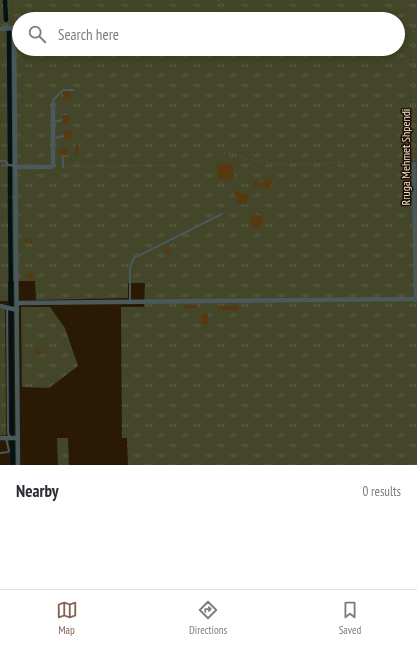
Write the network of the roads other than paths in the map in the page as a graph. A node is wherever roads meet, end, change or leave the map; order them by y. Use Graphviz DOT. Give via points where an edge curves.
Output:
graph roads {
  1 [pos="12,28"];
  2 [pos="0,29"];
  3 [pos="14,56"];
  4 [pos="73,90"];
  5 [pos="53,104"];
  6 [pos="62,120"];
  7 [pos="54,122"];
  8 [pos="64,136"];
  9 [pos="54,138"];
  10 [pos="63,157"];
  11 [pos="0,161"];
  12 [pos="414,164"];
  13 [pos="16,167"];
  14 [pos="63,167"];
  15 [pos="222,214"];
  16 [pos="416,263"];
  17 [pos="416,283"];
  18 [pos="416,300"];
  19 [pos="130,302"];
  20 [pos="17,303"];
  21 [pos="0,306"];
  22 [pos="7,307"];
  23 [pos="17,310"];
  24 [pos="8,437"];
  25 [pos="0,438"];
  26 [pos="18,438"];
  27 [pos="0,452"];
  28 [pos="18,465"];
  1 -- 2 [label="street"];
  3 -- 13 [label="street"];
  4 -- 5 [label="lane" via="63,90 54,99"];
  5 -- 7 [label="street"];
  6 -- 7 [label="lane"];
  7 -- 9 [label="street"];
  8 -- 9 [label="lane"];
  9 -- 13 [label="street" via="54,165"];
  10 -- 14 [label="lane"];
  11 -- 13 [label="lane" via="6,161 8,165"];
  12 -- 16 [label="street, Rruga Mehmet Shpendi"];
  13 -- 20 [label="street"];
  15 -- 19 [label="lane" via="134,258 130,267"];
  16 -- 17 [label="street, Rruga Mehmet Shpendi"];
  17 -- 18 [label="street, Rruga Mehmet Shpendi"];
  18 -- 19 [label="street"];
  19 -- 20 [label="street"];
  20 -- 23 [label="street"];
  21 -- 22 [label="street"];
  22 -- 23 [label="street"];
  22 -- 24 [label="lane"];
  23 -- 26 [label="street"];
  24 -- 25 [label="street"];
  24 -- 26 [label="street"];
  24 -- 27 [label="lane" via="9,451"];
  26 -- 28 [label="street"];
}
